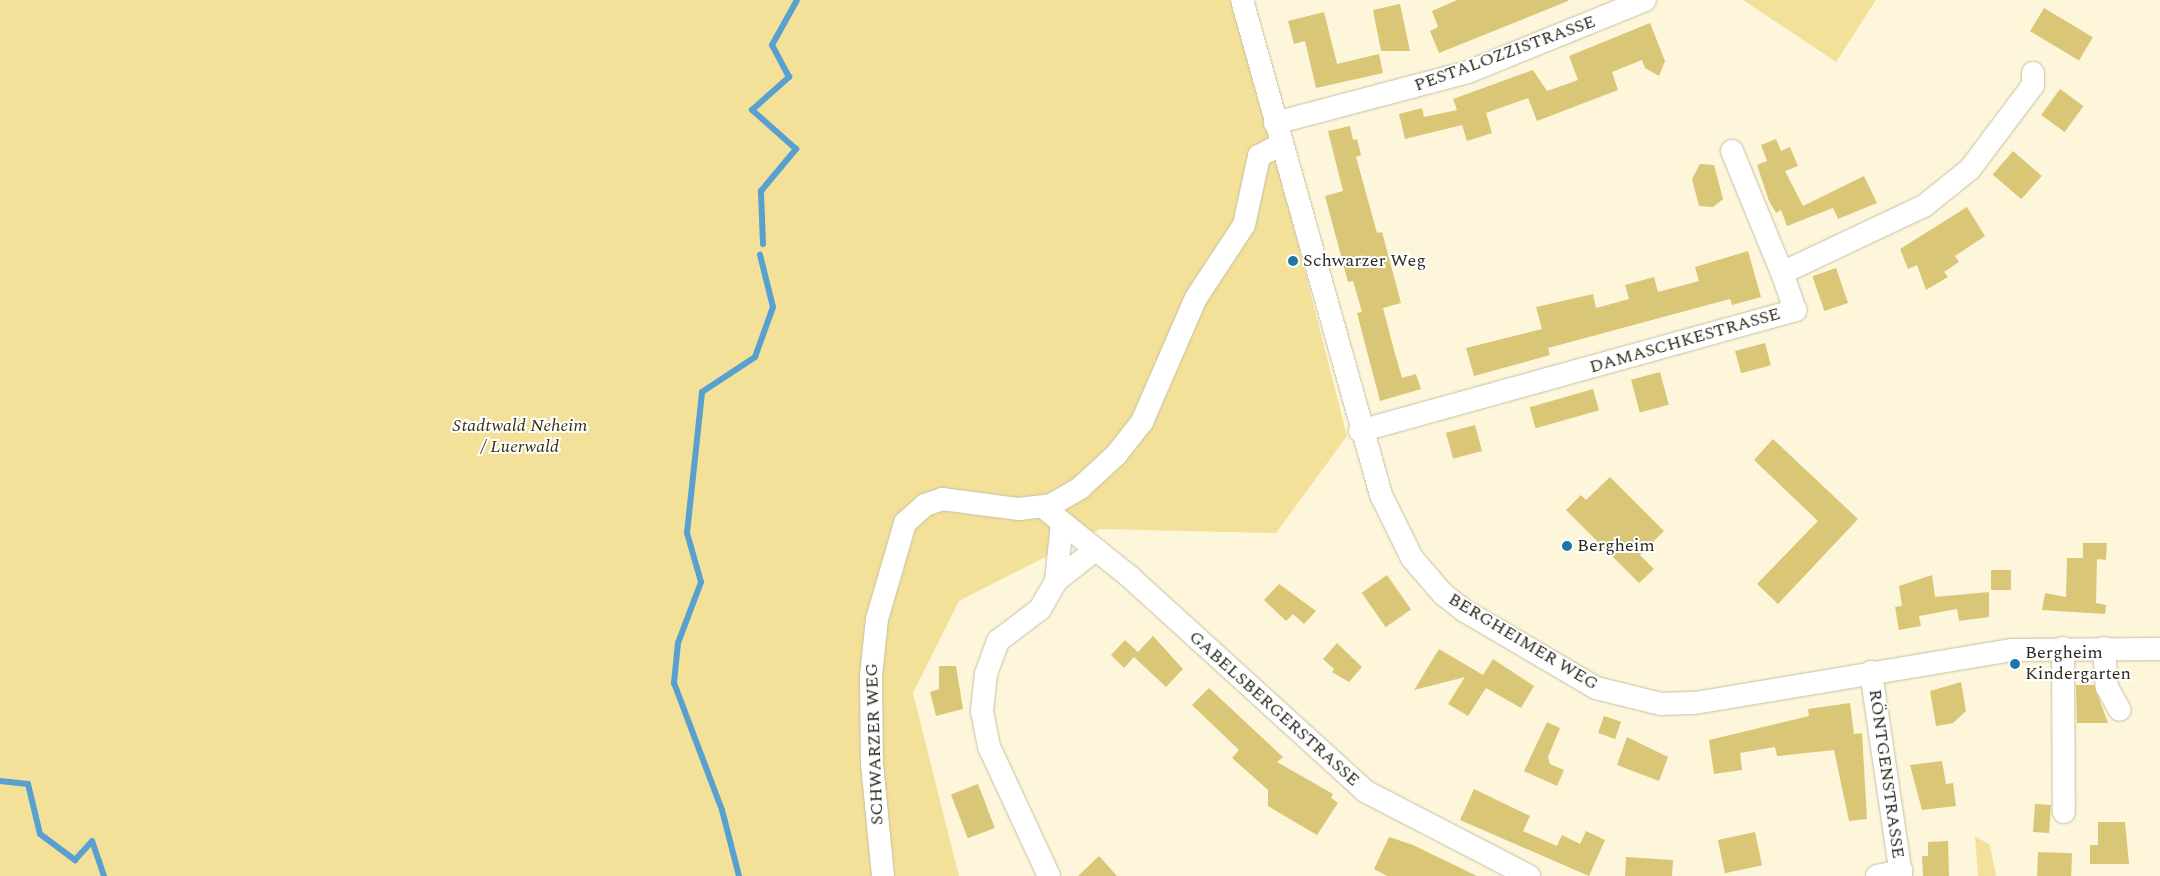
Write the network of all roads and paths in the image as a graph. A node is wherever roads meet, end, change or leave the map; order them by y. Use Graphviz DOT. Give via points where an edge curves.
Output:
graph roads {
  1 [pos="1242,0"];
  2 [pos="1645,0"];
  3 [pos="2034,73"];
  4 [pos="1275,124"];
  5 [pos="1280,145"];
  6 [pos="1732,151"];
  7 [pos="1782,272"];
  8 [pos="1360,431"];
  9 [pos="1043,507"];
  10 [pos="1062,523"];
  11 [pos="1095,550"];
  12 [pos="1056,581"];
  13 [pos="2063,648"];
  14 [pos="2104,648"];
  15 [pos="2160,649"];
  16 [pos="1871,672"];
  17 [pos="2120,710"];
  18 [pos="2064,812"];
  19 [pos="1901,874"];
  20 [pos="883,876"];
  21 [pos="1049,876"];
  22 [pos="1529,876"];
  23 [pos="1877,876"];
  1 -- 4 [label="street"];
  2 -- 4 [label="street, PESTALOZZISTRASSE" via="1468,72"];
  3 -- 7 [label="street" via="2033,85 1970,169 1924,206"];
  4 -- 5 [label="street, BERGHEIMER WEG"];
  5 -- 8 [label="street, BERGHEIMER WEG"];
  5 -- 9 [label="street, SCHWARZER WEG" via="1259,156 1244,225 1196,298 1142,422 1095,476 1060,501"];
  6 -- 7 [label="street"];
  7 -- 8 [label="street, DAMASCHKESTRASSE" via="1795,310 1786,314"];
  8 -- 16 [label="street, BERGHEIMER WEG" via="1390,515 1432,583 1465,611 1586,684 1635,701 1677,704"];
  9 -- 10 [label="street, GABELSBERGERSTRASSE"];
  9 -- 20 [label="street, SCHWARZER WEG" via="1019,509 942,499 917,510 901,530 877,619 871,676 872,764"];
  10 -- 11 [label="street, GABELSBERGERSTRASSE"];
  10 -- 12 [label="street"];
  11 -- 12 [label="street"];
  11 -- 22 [label="street, GABELSBERGERSTRASSE" via="1365,791"];
  12 -- 21 [label="street" via="1040,609 998,641 986,674 982,711 989,747"];
  13 -- 14 [label="street, BERGHEIMER WEG"];
  13 -- 16 [label="street, BERGHEIMER WEG" via="2013,650"];
  13 -- 18 [label="street"];
  14 -- 15 [label="street, BERGHEIMER WEG"];
  14 -- 17 [label="street" via="2107,687"];
  16 -- 19 [label="street, RÖNTGENSTRASSE"];
  19 -- 23 [label="street"];
}
